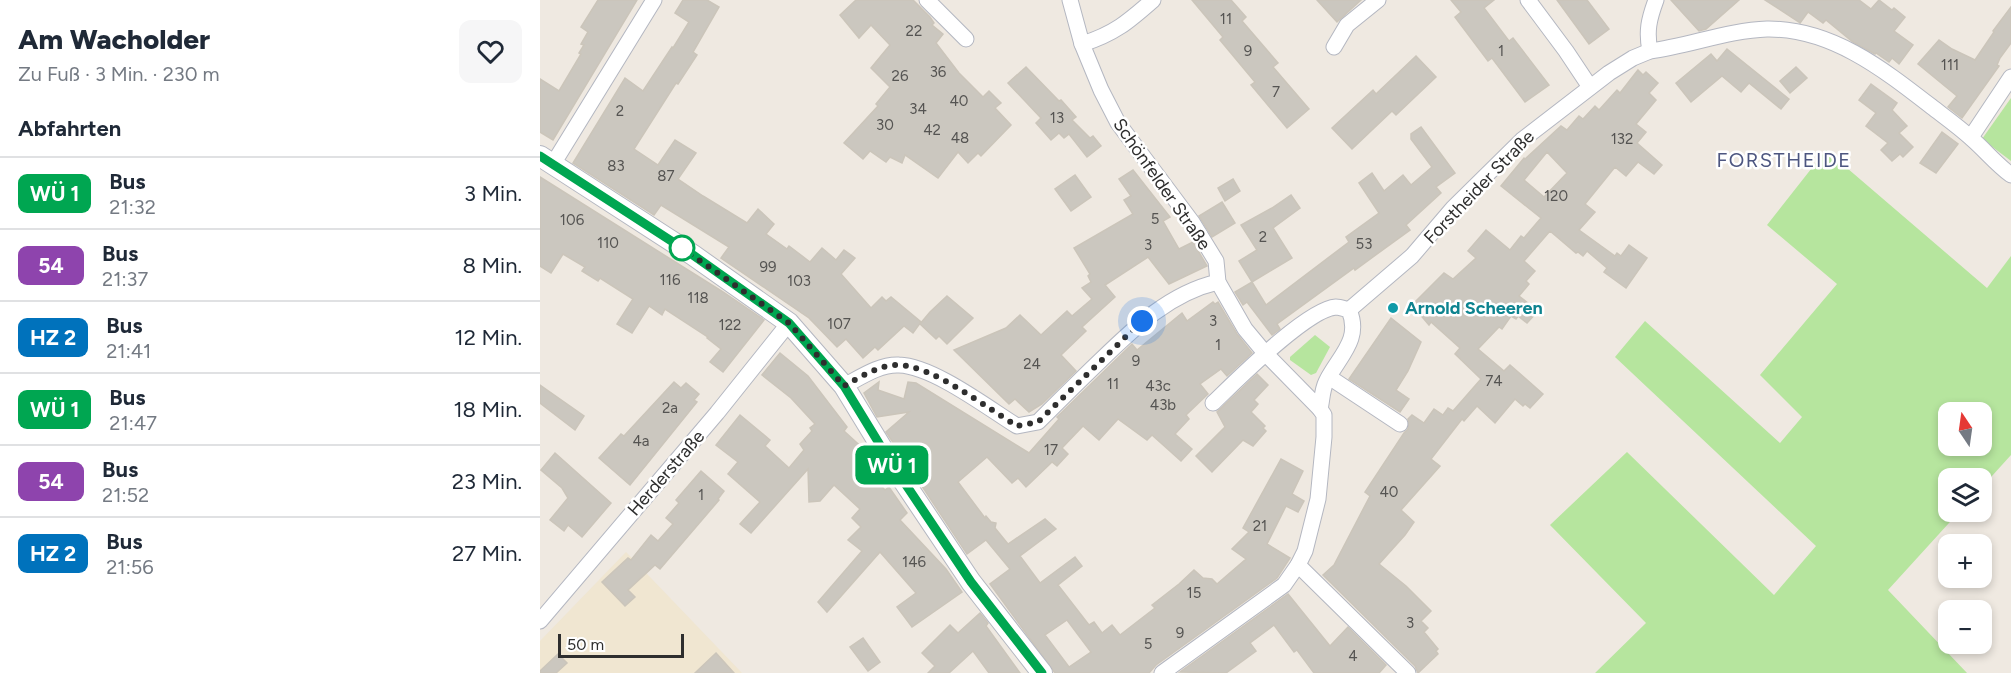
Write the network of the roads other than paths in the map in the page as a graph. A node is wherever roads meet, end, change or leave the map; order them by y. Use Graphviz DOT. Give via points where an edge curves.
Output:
graph roads {
  1 [pos="654,0"];
  2 [pos="927,0"];
  3 [pos="1070,0"];
  4 [pos="1153,0"];
  5 [pos="1378,0"];
  6 [pos="1528,0"];
  7 [pos="1656,0"];
  8 [pos="966,39"];
  9 [pos="1082,44"];
  10 [pos="1334,47"];
  11 [pos="1650,51"];
  12 [pos="2011,77"];
  13 [pos="1590,87"];
  14 [pos="1971,137"];
  15 [pos="547,160"];
  16 [pos="2011,175"];
  17 [pos="1218,282"];
  18 [pos="1349,310"];
  19 [pos="789,323"];
  20 [pos="1265,353"];
  21 [pos="1329,377"];
  22 [pos="844,386"];
  23 [pos="1213,404"];
  24 [pos="1320,410"];
  25 [pos="1400,424"];
  26 [pos="1298,565"];
  27 [pos="540,621"];
  28 [pos="1042,673"];
  29 [pos="1162,673"];
  30 [pos="1408,673"];
  1 -- 15 [label="street"];
  2 -- 8 [label="street"];
  3 -- 9 [label="street, Schönfelder Straße"];
  4 -- 9 [label="street" via="1122,27"];
  5 -- 10 [label="street" via="1347,25"];
  6 -- 13 [label="street"];
  7 -- 11 [label="street" via="1648,21"];
  9 -- 17 [label="street, Schönfelder Straße" via="1118,123 1192,222 1216,261"];
  11 -- 13 [label="street, Forstheider Straße"];
  11 -- 14 [label="street, Forstheider Straße" via="1765,29 1816,35 1842,45 1885,73"];
  12 -- 14 [label="street"];
  13 -- 18 [label="street, Forstheider Straße" via="1514,147 1412,256"];
  14 -- 16 [label="street, Forstheider Straße"];
  15 -- 19 [label="street"];
  17 -- 20 [label="street, Schönfelder Straße" via="1245,329"];
  17 -- 22 [label="street" via="1199,286 1142,321 1038,422 1017,426 922,369 898,364 873,370"];
  18 -- 20 [label="street" via="1336,307 1324,311"];
  18 -- 21 [label="street" via="1354,329"];
  19 -- 22 [label="street"];
  19 -- 27 [label="street, Herderstraße"];
  20 -- 23 [label="street"];
  20 -- 24 [label="street, Schönfelder Straße"];
  21 -- 24 [label="street"];
  21 -- 25 [label="street"];
  22 -- 28 [label="street" via="971,582"];
  24 -- 26 [label="street" via="1324,415 1324,437 1318,499"];
  26 -- 29 [label="street" via="1284,585"];
  26 -- 30 [label="street"];
}
